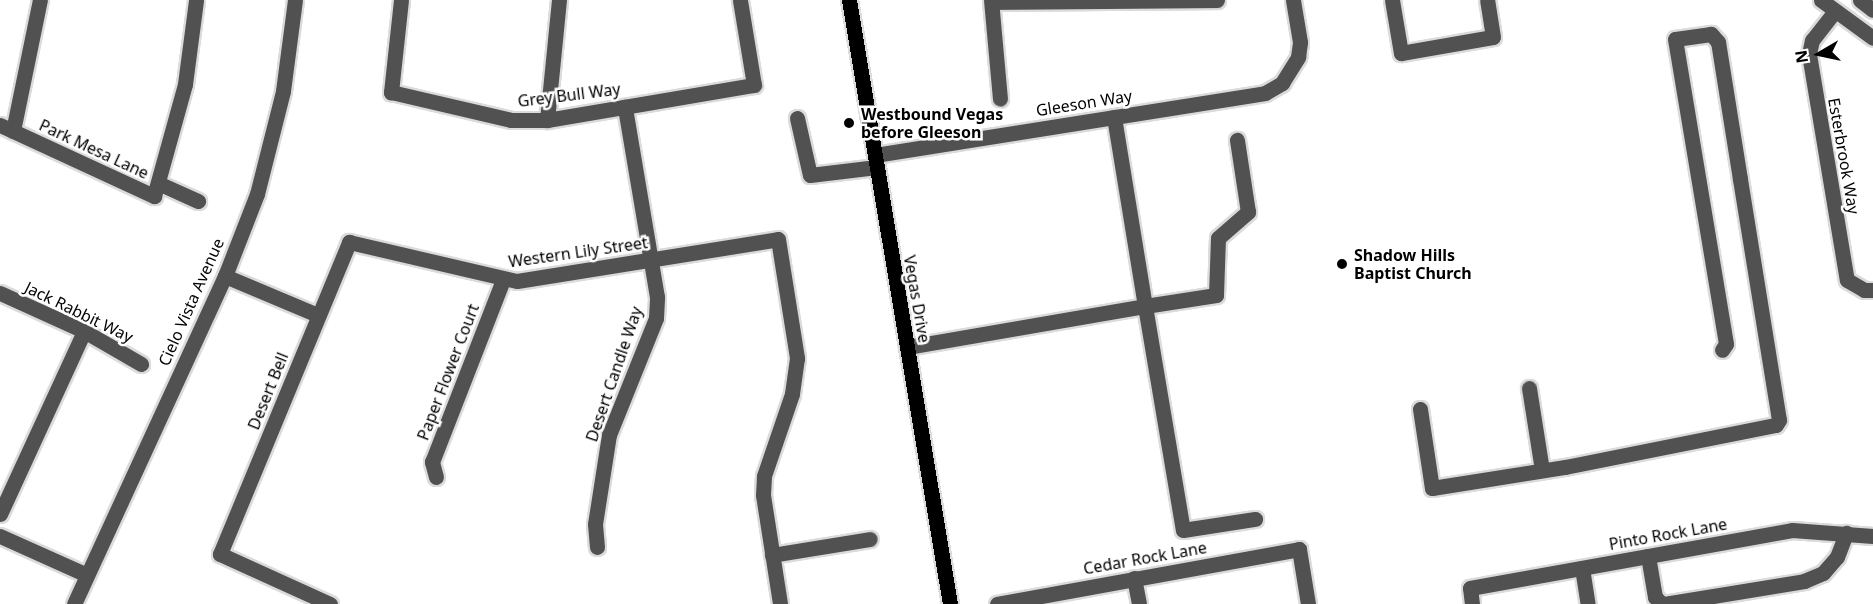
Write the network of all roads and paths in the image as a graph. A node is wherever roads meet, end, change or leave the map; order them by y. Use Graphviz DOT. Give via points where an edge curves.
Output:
graph roads {
  1 [pos="40,0"];
  2 [pos="196,0"];
  3 [pos="295,0"];
  4 [pos="401,0"];
  5 [pos="559,0"];
  6 [pos="740,0"];
  7 [pos="849,0"];
  8 [pos="1217,0"];
  9 [pos="1293,0"];
  10 [pos="1392,0"];
  11 [pos="1487,0"];
  12 [pos="1821,0"];
  13 [pos="1860,0"];
  14 [pos="993,1"];
  15 [pos="1191,1"];
  16 [pos="1873,10"];
  17 [pos="1835,11"];
  18 [pos="1873,38"];
  19 [pos="1000,99"];
  20 [pos="625,107"];
  21 [pos="1114,117"];
  22 [pos="797,118"];
  23 [pos="547,120"];
  24 [pos="7,128"];
  25 [pos="1237,140"];
  26 [pos="876,161"];
  27 [pos="158,183"];
  28 [pos="198,201"];
  29 [pos="349,242"];
  30 [pos="651,260"];
  31 [pos="225,276"];
  32 [pos="503,280"];
  33 [pos="1873,290"];
  34 [pos="0,293"];
  35 [pos="1145,306"];
  36 [pos="318,315"];
  37 [pos="84,331"];
  38 [pos="907,347"];
  39 [pos="1722,350"];
  40 [pos="141,363"];
  41 [pos="1529,388"];
  42 [pos="1420,409"];
  43 [pos="1542,470"];
  44 [pos="436,477"];
  45 [pos="0,514"];
  46 [pos="1255,519"];
  47 [pos="1846,532"];
  48 [pos="0,536"];
  49 [pos="1873,536"];
  50 [pos="870,539"];
  51 [pos="597,547"];
  52 [pos="772,555"];
  53 [pos="1648,556"];
  54 [pos="1582,568"];
  55 [pos="87,575"];
  56 [pos="1134,578"];
  57 [pos="74,604"];
  58 [pos="330,604"];
  59 [pos="780,604"];
  60 [pos="950,604"];
  61 [pos="997,604"];
  62 [pos="1139,604"];
  63 [pos="1308,604"];
  64 [pos="1472,604"];
  65 [pos="1588,604"];
  66 [pos="1663,604"];
  1 -- 24 [label="street"];
  2 -- 27 [label="street" via="185,84"];
  3 -- 31 [label="street, Cielo Vista Avenue" via="274,132 257,194"];
  4 -- 23 [label="street, Grey Bull Way" via="391,92 475,114"];
  5 -- 23 [label="street"];
  6 -- 20 [label="street, Grey Bull Way" via="754,85"];
  7 -- 26 [label="main road, Vegas Drive"];
  8 -- 15 [label="street"];
  9 -- 21 [label="street, Gleeson Way" via="1300,42 1292,72 1265,93"];
  10 -- 11 [label="street" via="1401,53 1493,37"];
  12 -- 17 [label="street"];
  13 -- 16 [label="street"];
  14 -- 15 [label="street"];
  14 -- 19 [label="street"];
  17 -- 18 [label="street"];
  17 -- 33 [label="street, Esterbrook Way" via="1812,40 1809,54 1847,280 1864,290"];
  20 -- 23 [label="street, Grey Bull Way"];
  20 -- 30 [label="street, Desert Candle Way"];
  21 -- 26 [label="street, Gleeson Way"];
  21 -- 35 [label="street"];
  22 -- 26 [label="street, Gleeson Way" via="810,175"];
  24 -- 27 [label="street, Park Mesa Lane" via="154,196"];
  25 -- 35 [label="street" via="1248,212 1218,238 1216,295"];
  26 -- 38 [label="main road, Vegas Drive"];
  27 -- 28 [label="street, Park Mesa Lane"];
  29 -- 32 [label="street, Western Lily Street"];
  29 -- 36 [label="street, Desert Bell"];
  30 -- 32 [label="street, Western Lily Street"];
  30 -- 51 [label="street, Desert Candle Way" via="656,318 609,435 595,525"];
  30 -- 52 [label="street, Western Lily Street" via="778,238 797,358 792,394 764,476"];
  31 -- 36 [label="street"];
  31 -- 55 [label="street, Cielo Vista Avenue"];
  32 -- 44 [label="street, Paper Flower Court" via="432,462"];
  34 -- 37 [label="street, Jack Rabbit Way"];
  35 -- 38 [label="street"];
  35 -- 46 [label="street" via="1183,530"];
  36 -- 58 [label="street, Desert Bell" via="220,554"];
  37 -- 40 [label="street, Jack Rabbit Way"];
  37 -- 45 [label="street"];
  38 -- 60 [label="main road, Vegas Drive"];
  39 -- 43 [label="street" via="1726,344 1675,39 1711,34 1718,42 1779,420 1776,425"];
  41 -- 43 [label="street"];
  42 -- 43 [label="street" via="1432,488"];
  47 -- 49 [label="street, Pinto Rock Lane"];
  47 -- 53 [label="street, Pinto Rock Lane" via="1792,530"];
  47 -- 66 [label="street" via="1837,557 1823,573 1804,581"];
  48 -- 55 [label="street"];
  50 -- 52 [label="street"];
  52 -- 59 [label="street"];
  53 -- 54 [label="street, Pinto Rock Lane"];
  53 -- 66 [label="street" via="1655,597"];
  54 -- 64 [label="street, Pinto Rock Lane" via="1470,588"];
  54 -- 65 [label="street"];
  55 -- 57 [label="street, Cielo Vista Avenue"];
  56 -- 61 [label="street, Cedar Rock Lane"];
  56 -- 62 [label="street"];
  56 -- 63 [label="street, Cedar Rock Lane" via="1299,549"];
}
